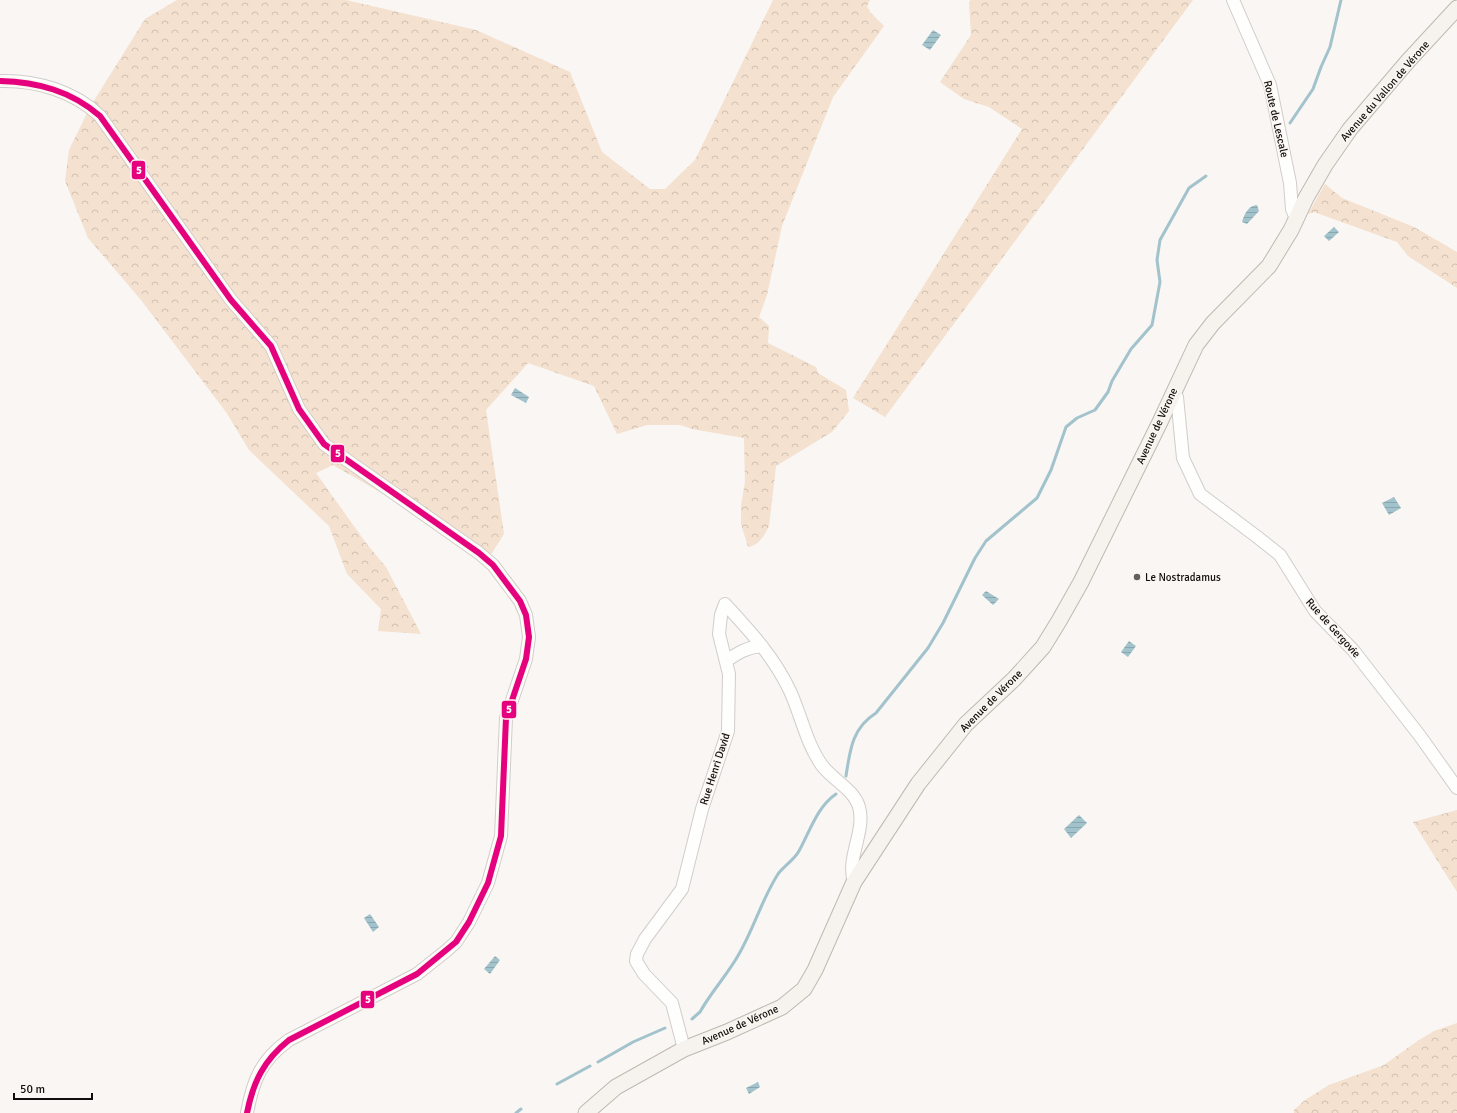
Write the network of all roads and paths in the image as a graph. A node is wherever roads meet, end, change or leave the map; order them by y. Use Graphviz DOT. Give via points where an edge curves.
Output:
graph roads {
  1 [pos="1233,0"];
  2 [pos="1457,8"];
  3 [pos="0,81"];
  4 [pos="1306,198"];
  5 [pos="1297,217"];
  6 [pos="1173,392"];
  7 [pos="762,646"];
  8 [pos="726,661"];
  9 [pos="1457,788"];
  10 [pos="854,882"];
  11 [pos="684,1049"];
  12 [pos="247,1113"];
  13 [pos="586,1113"];
  1 -- 5 [label="street, Route de Lescale" via="1270,85 1290,183 1292,209"];
  2 -- 4 [label="main road, Avenue du Vallon de Vérone" via="1350,128"];
  3 -- 12 [label="street" via="28,83 66,93 86,103 100,116 231,300 271,346 302,414 324,444 488,561 510,585 526,615 529,637 526,660 506,718 501,836 488,883 469,922 456,942 417,974 281,1045 258,1073 250,1094"];
  4 -- 5 [label="main road, Avenue de Vérone"];
  5 -- 6 [label="main road, Avenue de Vérone" via="1280,250 1268,266 1214,322 1196,345"];
  6 -- 9 [label="street, Rue de Gergovie" via="1177,397 1183,458 1200,494 1280,555 1315,611 1353,650"];
  6 -- 10 [label="main road, Avenue de Vérone" via="1081,582 1043,647 1014,679 966,724 944,750 913,791"];
  7 -- 8 [label="street" via="752,646"];
  7 -- 8 [label="street, Rue Henri David" via="725,604 721,615 720,634"];
  7 -- 10 [label="street, Rue Henri David" via="790,691 822,765 853,796 859,808 860,822 852,872"];
  8 -- 11 [label="street, Rue Henri David" via="729,674 728,731 702,809 682,889 645,939 636,962 672,1003"];
  10 -- 11 [label="main road, Avenue de Vérone" via="809,980 796,997 763,1016"];
  11 -- 13 [label="main road, Avenue de Vérone" via="616,1087"];
}
